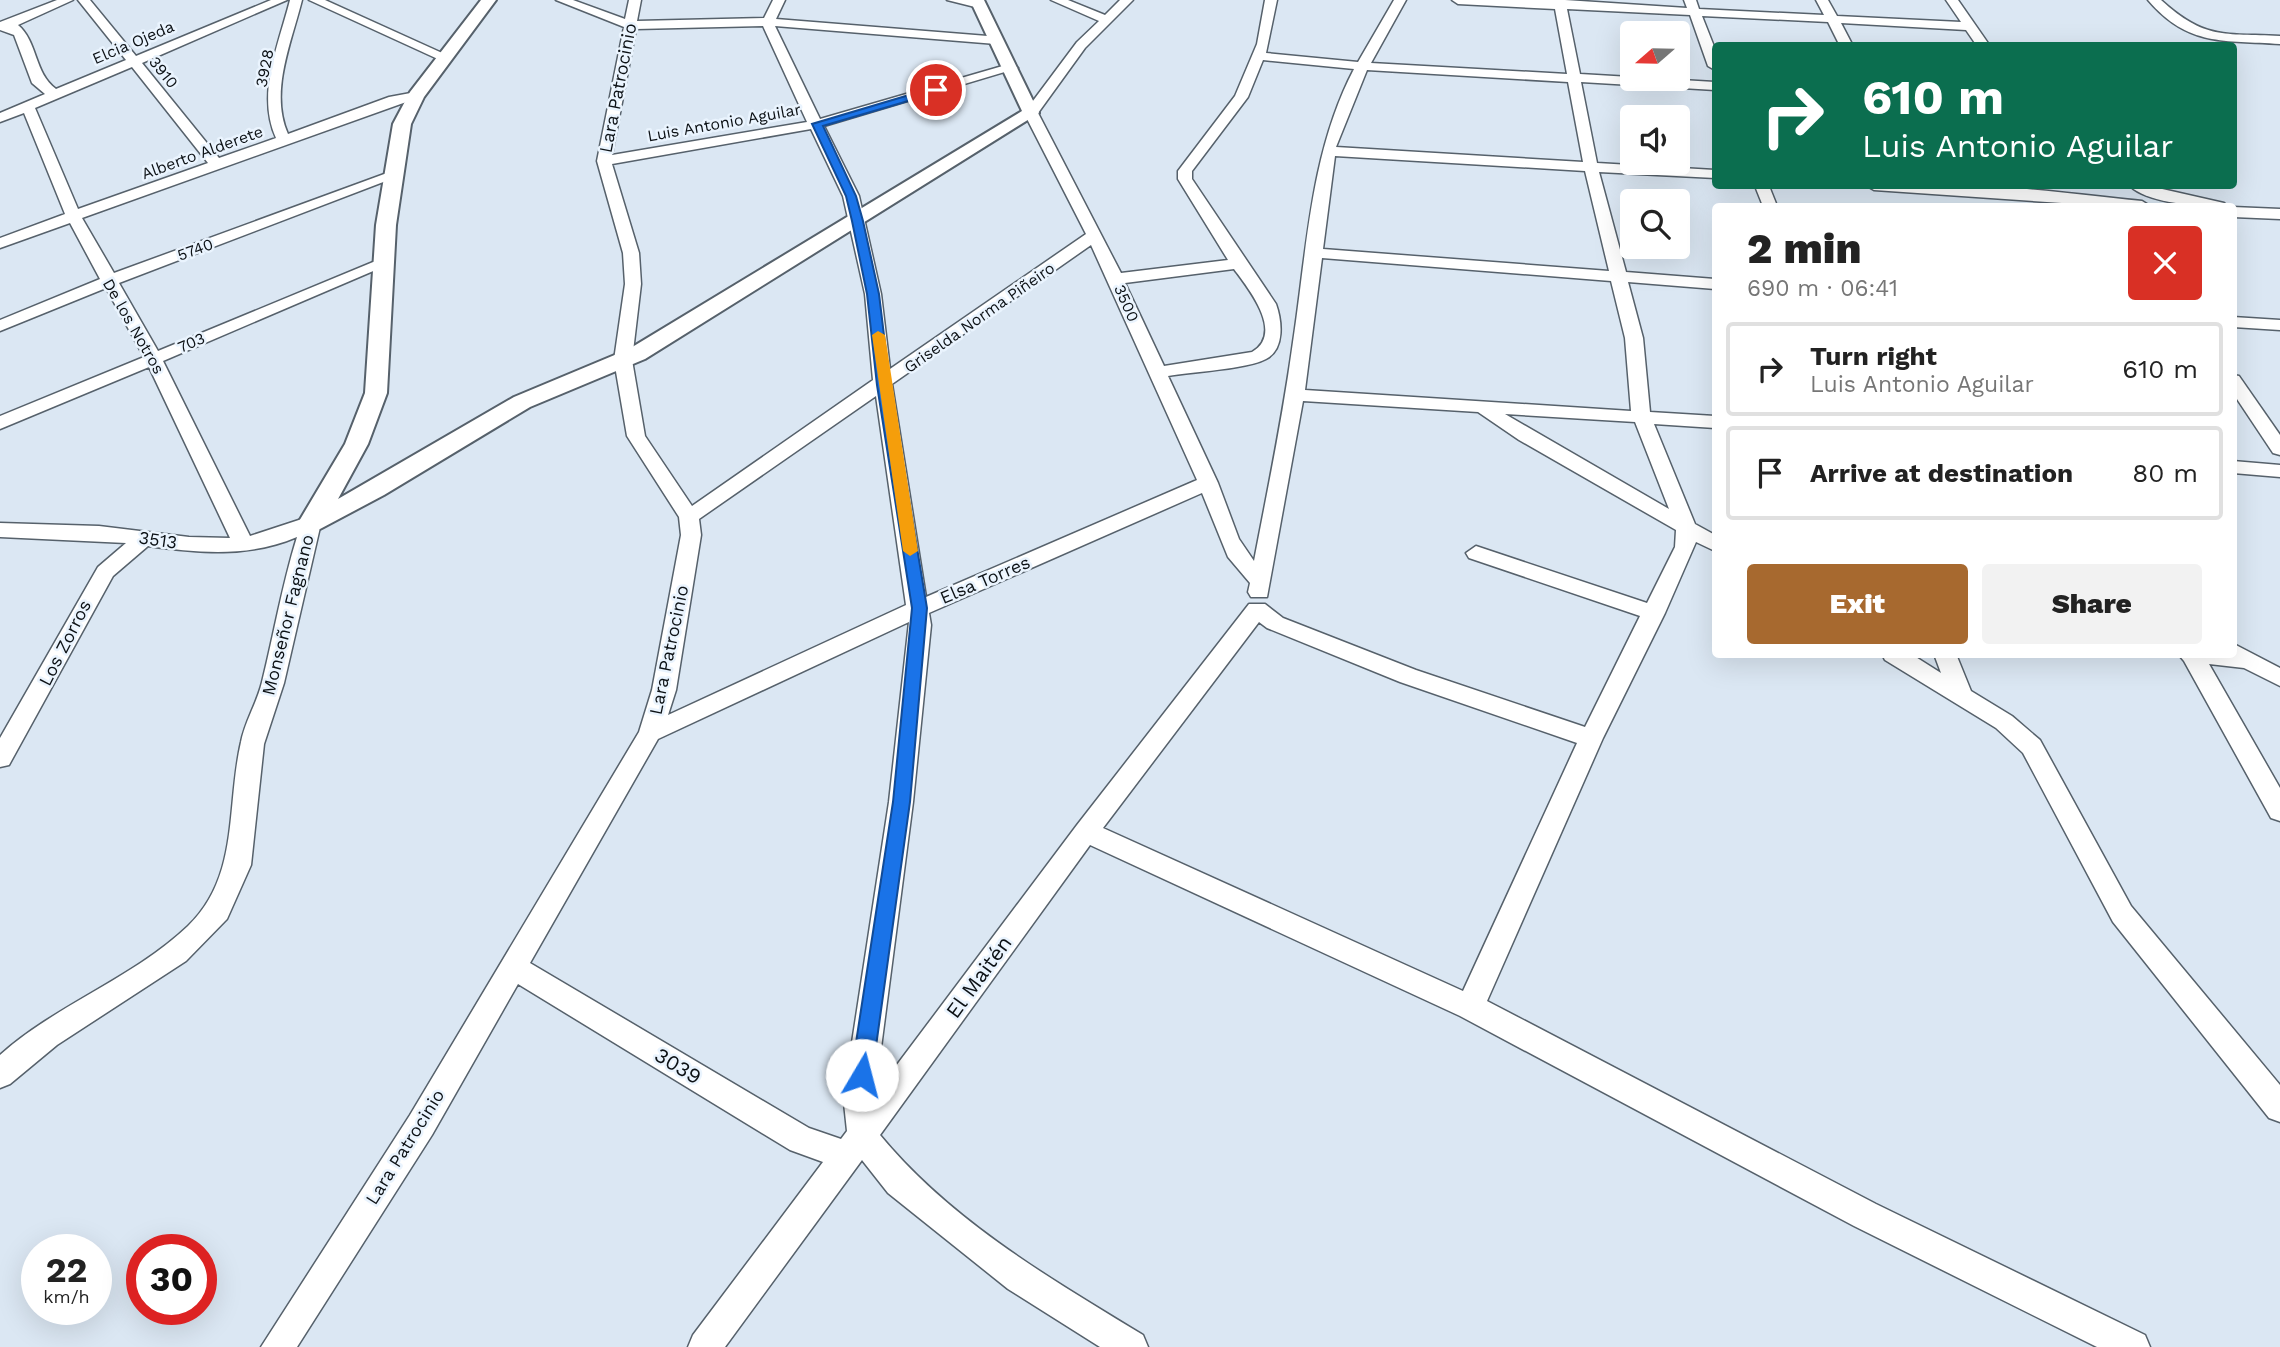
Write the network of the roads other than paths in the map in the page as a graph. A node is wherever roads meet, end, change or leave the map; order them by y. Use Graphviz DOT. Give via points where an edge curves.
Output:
graph roads {
  1 [pos="67,0"];
  2 [pos="84,0"];
  3 [pos="281,0"];
  4 [pos="296,0"];
  5 [pos="315,0"];
  6 [pos="488,0"];
  7 [pos="562,0"];
  8 [pos="635,0"];
  9 [pos="779,0"];
  10 [pos="953,0"];
  11 [pos="1057,0"];
  12 [pos="1127,0"];
  13 [pos="1270,0"];
  14 [pos="1401,0"];
  15 [pos="1458,0"];
  16 [pos="1822,0"];
  17 [pos="1952,0"];
  18 [pos="2154,0"];
  19 [pos="978,2"];
  20 [pos="1560,2"];
  21 [pos="1692,5"];
  22 [pos="1831,18"];
  23 [pos="1107,20"];
  24 [pos="768,22"];
  25 [pos="629,25"];
  26 [pos="2,26"];
  27 [pos="1970,26"];
  28 [pos="996,40"];
  29 [pos="2280,40"];
  30 [pos="1845,42"];
  31 [pos="1981,42"];
  32 [pos="1258,56"];
  33 [pos="445,57"];
  34 [pos="1712,58"];
  35 [pos="134,61"];
  36 [pos="1361,66"];
  37 [pos="1011,68"];
  38 [pos="1573,78"];
  39 [pos="1712,86"];
  40 [pos="54,94"];
  41 [pos="416,96"];
  42 [pos="27,105"];
  43 [pos="1031,113"];
  44 [pos="0,118"];
  45 [pos="817,124"];
  46 [pos="284,141"];
  47 [pos="1328,151"];
  48 [pos="604,161"];
  49 [pos="218,166"];
  50 [pos="1591,167"];
  51 [pos="1712,174"];
  52 [pos="392,176"];
  53 [pos="1941,189"];
  54 [pos="2088,189"];
  55 [pos="2145,189"];
  56 [pos="2085,203"];
  57 [pos="2103,203"];
  58 [pos="2204,203"];
  59 [pos="2238,211"];
  60 [pos="2280,214"];
  61 [pos="74,217"];
  62 [pos="858,221"];
  63 [pos="1095,235"];
  64 [pos="0,243"];
  65 [pos="1315,253"];
  66 [pos="384,263"];
  67 [pos="1238,264"];
  68 [pos="1617,277"];
  69 [pos="1116,279"];
  70 [pos="108,282"];
  71 [pos="1712,284"];
  72 [pos="1269,309"];
  73 [pos="1304,312"];
  74 [pos="2237,322"];
  75 [pos="2280,325"];
  76 [pos="0,326"];
  77 [pos="153,358"];
  78 [pos="623,360"];
  79 [pos="1157,372"];
  80 [pos="883,385"];
  81 [pos="2237,386"];
  82 [pos="1295,395"];
  83 [pos="1480,405"];
  84 [pos="1641,415"];
  85 [pos="0,423"];
  86 [pos="1710,423"];
  87 [pos="2280,449"];
  88 [pos="2237,467"];
  89 [pos="2280,471"];
  90 [pos="1208,484"];
  91 [pos="689,517"];
  92 [pos="311,523"];
  93 [pos="1686,527"];
  94 [pos="0,530"];
  95 [pos="34,531"];
  96 [pos="143,539"];
  97 [pos="1712,542"];
  98 [pos="244,545"];
  99 [pos="0,549"];
  100 [pos="1476,553"];
  101 [pos="1260,581"];
  102 [pos="920,608"];
  103 [pos="1257,609"];
  104 [pos="1654,613"];
  105 [pos="2240,656"];
  106 [pos="1900,658"];
  107 [pos="1947,658"];
  108 [pos="2193,658"];
  109 [pos="2280,678"];
  110 [pos="1962,696"];
  111 [pos="650,733"];
  112 [pos="1591,738"];
  113 [pos="0,758"];
  114 [pos="2280,811"];
  115 [pos="1086,832"];
  116 [pos="512,966"];
  117 [pos="1470,1007"];
  118 [pos="0,1074"];
  119 [pos="2280,1108"];
  120 [pos="855,1146"];
  121 [pos="278,1347"];
  122 [pos="705,1347"];
  123 [pos="1131,1347"];
  124 [pos="2133,1347"];
  1 -- 26 [label="street"];
  2 -- 35 [label="street, 3910"];
  3 -- 35 [label="street, Elcia Ojeda"];
  4 -- 46 [label="street, 3928" via="274,114"];
  5 -- 33 [label="street"];
  6 -- 33 [label="street, Monseñor Fagnano"];
  7 -- 25 [label="street"];
  8 -- 25 [label="street, Lara Patrocinio"];
  9 -- 24 [label="street"];
  10 -- 19 [label="street"];
  11 -- 23 [label="street"];
  12 -- 23 [label="street"];
  13 -- 32 [label="street"];
  14 -- 36 [label="street"];
  15 -- 20 [label="street"];
  16 -- 22 [label="street"];
  17 -- 27 [label="street"];
  18 -- 29 [label="street" via="2201,35"];
  19 -- 28 [label="street, 3500"];
  20 -- 21 [label="street"];
  20 -- 38 [label="street"];
  21 -- 22 [label="street"];
  21 -- 34 [label="street"];
  22 -- 27 [label="street"];
  22 -- 30 [label="street"];
  23 -- 43 [label="street" via="1081,45"];
  24 -- 25 [label="street"];
  24 -- 28 [label="street"];
  24 -- 45 [label="street"];
  25 -- 48 [label="street, Lara Patrocinio"];
  26 -- 40 [label="street" via="20,34 40,83"];
  27 -- 31 [label="street"];
  28 -- 37 [label="street, 3500"];
  32 -- 36 [label="street"];
  32 -- 67 [label="street" via="1236,106 1185,171 1185,179"];
  33 -- 41 [label="street, Monseñor Fagnano"];
  35 -- 40 [label="street, Elcia Ojeda"];
  35 -- 49 [label="street, 3910"];
  36 -- 38 [label="street"];
  36 -- 47 [label="street" via="1335,120"];
  37 -- 43 [label="street, 3500"];
  37 -- 45 [label="street, Luis Antonio Aguilar"];
  38 -- 39 [label="street"];
  38 -- 50 [label="street"];
  40 -- 42 [label="street, Elcia Ojeda"];
  41 -- 46 [label="street, Alberto Alderete"];
  41 -- 52 [label="street, Monseñor Fagnano" via="402,124"];
  42 -- 44 [label="street, Elcia Ojeda"];
  42 -- 61 [label="street, De los Notros"];
  43 -- 62 [label="street"];
  43 -- 63 [label="street, 3500"];
  45 -- 48 [label="street, Luis Antonio Aguilar"];
  45 -- 62 [label="street"];
  46 -- 49 [label="street, Alberto Alderete"];
  47 -- 50 [label="street"];
  47 -- 65 [label="street"];
  48 -- 78 [label="street, Lara Patrocinio" via="631,253 633,284"];
  49 -- 61 [label="street, Alberto Alderete"];
  50 -- 51 [label="street"];
  50 -- 68 [label="street"];
  52 -- 66 [label="street, Monseñor Fagnano"];
  52 -- 70 [label="street, 5740"];
  53 -- 56 [label="street"];
  54 -- 57 [label="street"];
  55 -- 58 [label="street"];
  59 -- 60 [label="street"];
  61 -- 64 [label="street, Alberto Alderete"];
  61 -- 70 [label="street, De los Notros"];
  62 -- 78 [label="street"];
  62 -- 80 [label="street" via="873,294"];
  63 -- 69 [label="street, 3500"];
  63 -- 80 [label="street, Griselda Norma Piñeiro"];
  65 -- 68 [label="street"];
  65 -- 73 [label="street"];
  66 -- 77 [label="street, 703"];
  66 -- 92 [label="street, Monseñor Fagnano" via="373,404"];
  67 -- 69 [label="street"];
  67 -- 72 [label="street"];
  68 -- 71 [label="street"];
  68 -- 84 [label="street" via="1634,338"];
  69 -- 79 [label="street, 3500"];
  70 -- 76 [label="street, 5740"];
  70 -- 77 [label="street, De los Notros"];
  72 -- 73 [label="street"];
  72 -- 79 [label="street" via="1269,349 1264,355"];
  73 -- 82 [label="street"];
  74 -- 75 [label="street"];
  77 -- 85 [label="street, 703"];
  77 -- 98 [label="street, De los Notros"];
  78 -- 91 [label="street, Lara Patrocinio" via="636,436"];
  78 -- 92 [label="street" via="522,402"];
  79 -- 90 [label="street, 3500"];
  80 -- 91 [label="street, Griselda Norma Piñeiro"];
  80 -- 102 [label="street"];
  81 -- 87 [label="street"];
  82 -- 83 [label="street"];
  82 -- 101 [label="street"];
  83 -- 84 [label="street"];
  83 -- 93 [label="street"];
  84 -- 86 [label="street"];
  84 -- 93 [label="street"];
  88 -- 89 [label="street"];
  90 -- 101 [label="street, 3500" via="1233,548"];
  90 -- 102 [label="street, Elsa Torres"];
  91 -- 111 [label="street, Lara Patrocinio" via="691,535 666,677"];
  92 -- 98 [label="street, 3513" via="271,541"];
  92 -- 118 [label="street, Monseñor Fagnano" via="272,687 252,744 244,843 235,878 219,907 200,932 172,956"];
  93 -- 97 [label="street"];
  93 -- 104 [label="street" via="1685,547"];
  94 -- 95 [label="street, 3513"];
  95 -- 96 [label="street, 3513"];
  95 -- 99 [label="street"];
  96 -- 98 [label="street, 3513" via="217,547"];
  96 -- 113 [label="street, Los Zorros" via="105,572"];
  100 -- 104 [label="street"];
  101 -- 103 [label="street"];
  102 -- 111 [label="street, Elsa Torres"];
  102 -- 120 [label="street" via="901,802"];
  103 -- 112 [label="street" via="1275,623 1408,676"];
  103 -- 115 [label="street, El Maitén"];
  104 -- 112 [label="street"];
  105 -- 109 [label="street"];
  106 -- 110 [label="street"];
  107 -- 110 [label="street"];
  108 -- 114 [label="street"];
  110 -- 119 [label="street" via="2004,722 2032,747 2122,914"];
  111 -- 116 [label="street, Lara Patrocinio"];
  112 -- 117 [label="street"];
  115 -- 117 [label="street"];
  115 -- 120 [label="street, El Maitén"];
  116 -- 120 [label="street, 3039" via="801,1140"];
  116 -- 121 [label="street, Lara Patrocinio" via="421,1125"];
  117 -- 124 [label="street" via="1865,1215"];
  120 -- 122 [label="street, El Maitén"];
  120 -- 123 [label="street" via="1019,1279"];
}
